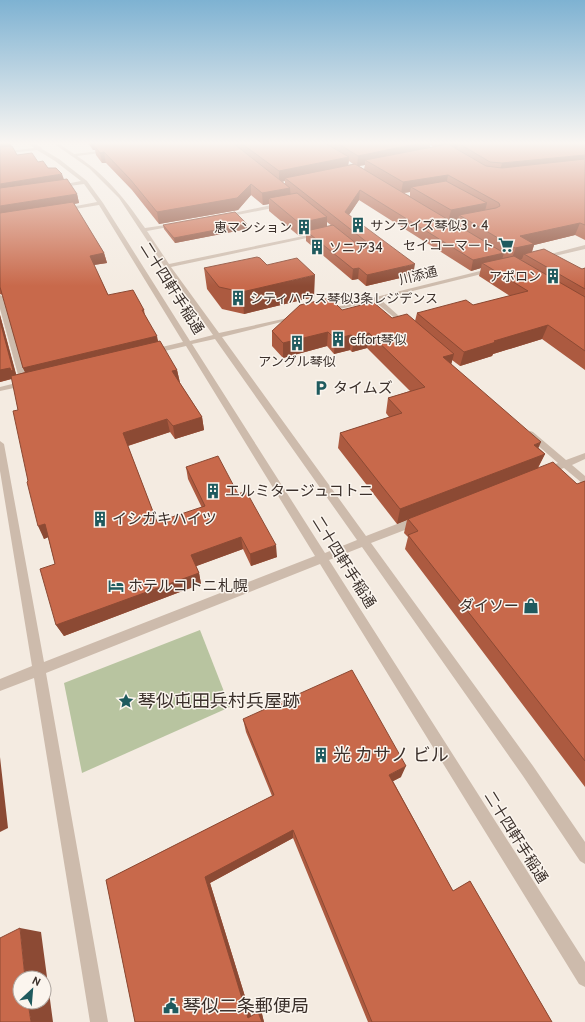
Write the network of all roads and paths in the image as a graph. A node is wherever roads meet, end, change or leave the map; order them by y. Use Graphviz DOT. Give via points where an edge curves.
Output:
graph roads {
  1 [pos="91,191"];
  2 [pos="115,191"];
  3 [pos="100,203"];
  4 [pos="284,204"];
  5 [pos="55,210"];
  6 [pos="214,217"];
  7 [pos="183,223"];
  8 [pos="144,230"];
  9 [pos="327,233"];
  10 [pos="585,247"];
  11 [pos="533,260"];
  12 [pos="167,266"];
  13 [pos="499,268"];
  14 [pos="0,297"];
  15 [pos="375,298"];
  16 [pos="322,311"];
  17 [pos="298,316"];
  18 [pos="416,333"];
  19 [pos="216,336"];
  20 [pos="186,343"];
  21 [pos="144,354"];
  22 [pos="0,389"];
  23 [pos="521,426"];
  24 [pos="0,444"];
  25 [pos="585,456"];
  26 [pos="565,464"];
  27 [pos="536,475"];
  28 [pos="585,481"];
  29 [pos="428,517"];
  30 [pos="363,542"];
  31 [pos="323,558"];
  32 [pos="39,669"];
  33 [pos="0,685"];
  34 [pos="585,856"];
  35 [pos="585,978"];
  36 [pos="99,1022"];
  1 -- 3 [label="street, 二十四軒手稲通"];
  2 -- 8 [label="street, 二十四軒手稲通"];
  3 -- 5 [label="street"];
  3 -- 20 [label="street, 二十四軒手稲通"];
  4 -- 6 [label="street"];
  7 -- 8 [label="street"];
  8 -- 12 [label="street, 二十四軒手稲通"];
  9 -- 12 [label="street"];
  10 -- 11 [label="street"];
  12 -- 19 [label="street, 二十四軒手稲通"];
  13 -- 15 [label="street, 川添通"];
  14 -- 22 [label="street" via="27,382"];
  15 -- 16 [label="street, 川添通"];
  15 -- 18 [label="street"];
  17 -- 19 [label="street"];
  19 -- 20 [label="street"];
  19 -- 30 [label="street, 二十四軒手稲通"];
  20 -- 21 [label="street"];
  20 -- 31 [label="street, 二十四軒手稲通"];
  23 -- 26 [label="street"];
  24 -- 32 [label="street"];
  25 -- 26 [label="street"];
  26 -- 27 [label="street"];
  26 -- 28 [label="street"];
  29 -- 30 [label="street"];
  30 -- 31 [label="street"];
  30 -- 34 [label="street, 二十四軒手稲通" via="528,771"];
  31 -- 32 [label="street"];
  31 -- 35 [label="street, 二十四軒手稲通"];
  32 -- 33 [label="street"];
  32 -- 36 [label="street"];
}
